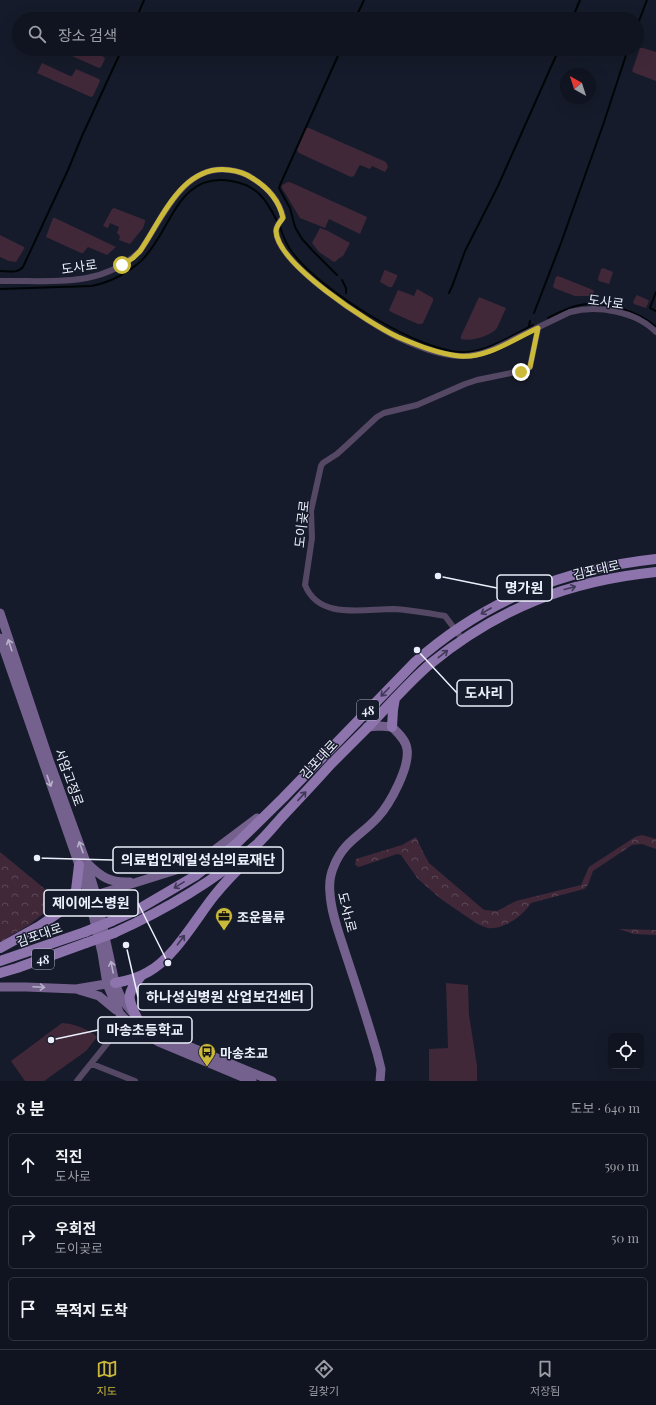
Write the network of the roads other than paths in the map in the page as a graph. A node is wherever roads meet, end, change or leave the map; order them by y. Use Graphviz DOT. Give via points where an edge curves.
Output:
graph roads {
  1 [pos="0,280"];
  2 [pos="538,328"];
  3 [pos="656,332"];
  4 [pos="656,559"];
  5 [pos="656,572"];
  6 [pos="0,613"];
  7 [pos="455,629"];
  8 [pos="0,638"];
  9 [pos="463,640"];
  10 [pos="395,698"];
  11 [pos="392,727"];
  12 [pos="367,728"];
  13 [pos="278,803"];
  14 [pos="288,810"];
  15 [pos="82,864"];
  16 [pos="137,882"];
  17 [pos="93,897"];
  18 [pos="64,908"];
  19 [pos="0,948"];
  20 [pos="0,961"];
  21 [pos="0,973"];
  22 [pos="141,975"];
  23 [pos="111,983"];
  24 [pos="0,988"];
  25 [pos="76,989"];
  26 [pos="123,1017"];
  27 [pos="137,1018"];
  28 [pos="92,1064"];
  29 [pos="78,1081"];
  30 [pos="135,1081"];
  31 [pos="252,1081"];
  32 [pos="272,1081"];
  33 [pos="380,1081"];
  1 -- 2 [label="street, 도사로" via="84,279 114,270 140,251 172,199 184,186 209,170 226,170 250,176 261,183 275,199 283,218 276,229 278,238 292,260 304,272 348,307 397,336 434,350 470,356 495,348"];
  2 -- 3 [label="street, 도사로" via="583,308 625,314 645,323"];
  2 -- 7 [label="street, 도이곶로" via="530,367 526,370 477,380 417,405 384,413 321,466 311,511 312,538 305,585 307,591 324,606 331,608 352,611 400,610 445,616"];
  4 -- 7 [label="main road, 김포대로 / 48, one-way" via="606,566 553,580 505,600"];
  9 -- 5 [label="main road, 김포대로 / 48, one-way" via="508,612 554,592 622,576"];
  15 -- 6 [label="main road, 서암고정로, one-way"];
  7 -- 9 [label="street, 도이곶로"];
  7 -- 13 [label="main road, 김포대로 / 48, one-way" via="415,662"];
  8 -- 15 [label="main road, 서암고정로, one-way"];
  10 -- 9 [label="main road, 김포대로 / 48, one-way" via="429,665"];
  10 -- 11 [label="main road"];
  10 -- 12 [label="main road, 김포대로 / 48"];
  11 -- 12 [label="main road"];
  11 -- 33 [label="main road, 도사1로" via="402,737 407,749 403,773 382,812 340,853 329,890 377,1053 381,1069"];
  14 -- 12 [label="main road, 김포대로 / 48, one-way"];
  13 -- 16 [label="main road" via="213,851 179,869"];
  13 -- 20 [label="main road, 김포대로 / 48, one-way, bridge" via="236,844 194,876 137,910 85,932"];
  14 -- 21 [label="main road, 김포대로 / 48, bridge" via="257,844 226,869 146,919 114,933"];
  22 -- 14 [label="main road, one-way" via="170,955 214,896 266,842"];
  15 -- 16 [label="main road" via="110,880"];
  15 -- 17 [label="main road, 서암고정로"];
  15 -- 18 [label="main road" via="76,890"];
  16 -- 17 [label="main road"];
  17 -- 18 [label="main road"];
  17 -- 23 [label="main road, 서암고정로"];
  18 -- 19 [label="main road" via="38,927"];
  22 -- 23 [label="main road"];
  22 -- 27 [label="main road" via="129,995"];
  23 -- 25 [label="main road"];
  23 -- 26 [label="main road"];
  23 -- 27 [label="main road"];
  24 -- 25 [label="main road, one-way"];
  25 -- 26 [label="main road" via="99,996"];
  26 -- 28 [label="street"];
  26 -- 31 [label="main road" via="141,1032 159,1042"];
  27 -- 32 [label="main road" via="157,1033"];
  28 -- 29 [label="street"];
  28 -- 30 [label="street"];
}
